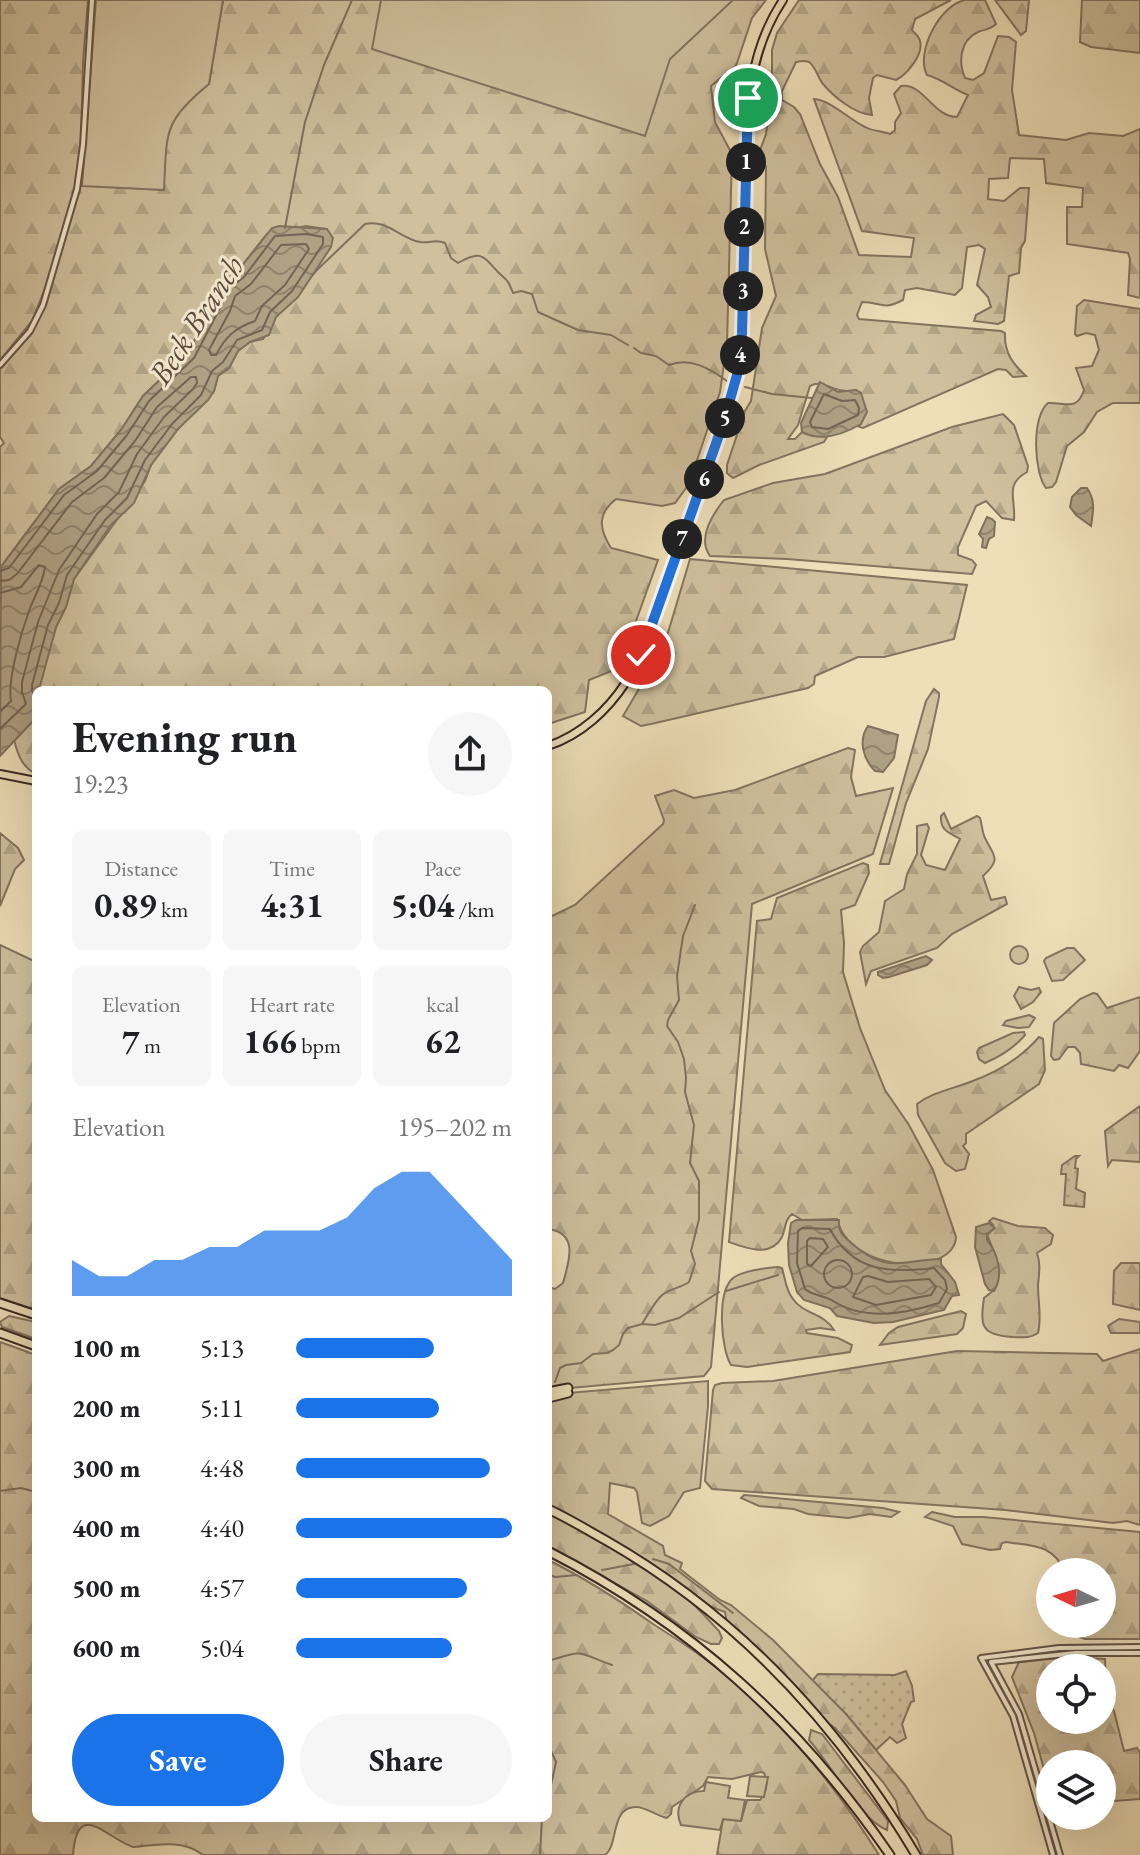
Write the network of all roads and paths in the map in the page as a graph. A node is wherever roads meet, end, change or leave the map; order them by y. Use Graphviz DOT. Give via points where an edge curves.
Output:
graph roads {
  1 [pos="92,0"];
  2 [pos="783,0"];
  3 [pos="0,365"];
  4 [pos="552,744"];
  5 [pos="0,774"];
  6 [pos="32,780"];
  7 [pos="0,1303"];
  8 [pos="32,1314"];
  9 [pos="0,1333"];
  10 [pos="32,1345"];
  11 [pos="568,1390"];
  12 [pos="552,1393"];
  13 [pos="552,1510"];
  14 [pos="552,1554"];
  15 [pos="1140,1650"];
  16 [pos="890,1855"];
  17 [pos="916,1855"];
  18 [pos="1053,1855"];
  19 [pos="1060,1855"];
  1 -- 3 [label="street" via="77,189 43,305 30,331"];
  2 -- 4 [label="main road" via="764,32 750,79 742,334 732,398 641,655 601,714"];
  5 -- 6 [label="main road"];
  7 -- 8 [label="highway"];
  9 -- 10 [label="highway"];
  11 -- 12 [label="highway"];
  13 -- 17 [label="highway" via="668,1579 774,1667 837,1739"];
  14 -- 16 [label="highway" via="649,1609 729,1670 816,1757"];
  15 -- 18 [label="street" via="1059,1648 981,1658 1013,1716"];
  15 -- 19 [label="street" via="991,1662 1019,1714"];
}
